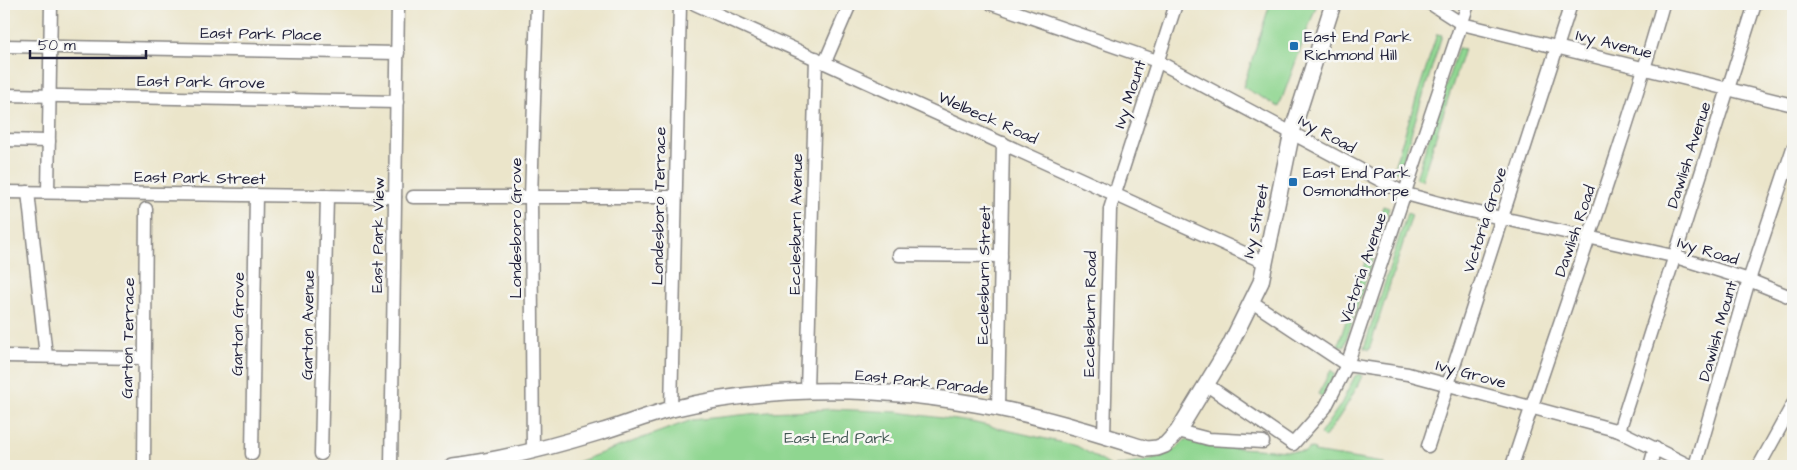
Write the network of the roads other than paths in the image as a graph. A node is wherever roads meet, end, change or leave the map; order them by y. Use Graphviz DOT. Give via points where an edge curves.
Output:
graph roads {
  1 [pos="51,4"];
  2 [pos="398,4"];
  3 [pos="537,4"];
  4 [pos="680,4"];
  5 [pos="850,4"];
  6 [pos="1176,4"];
  7 [pos="1333,4"];
  8 [pos="1431,4"];
  9 [pos="1468,4"];
  10 [pos="1571,4"];
  11 [pos="1663,4"];
  12 [pos="1755,4"];
  13 [pos="701,5"];
  14 [pos="997,5"];
  15 [pos="1462,24"];
  16 [pos="4,46"];
  17 [pos="51,46"];
  18 [pos="1556,47"];
  19 [pos="398,53"];
  20 [pos="821,60"];
  21 [pos="1157,61"];
  22 [pos="1645,68"];
  23 [pos="1729,89"];
  24 [pos="4,95"];
  25 [pos="50,95"];
  26 [pos="397,102"];
  27 [pos="1793,105"];
  28 [pos="1292,132"];
  29 [pos="4,140"];
  30 [pos="49,141"];
  31 [pos="1003,143"];
  32 [pos="1793,148"];
  33 [pos="4,192"];
  34 [pos="28,192"];
  35 [pos="48,192"];
  36 [pos="1115,194"];
  37 [pos="1406,194"];
  38 [pos="256,195"];
  39 [pos="327,196"];
  40 [pos="395,197"];
  41 [pos="413,197"];
  42 [pos="675,197"];
  43 [pos="531,198"];
  44 [pos="146,210"];
  45 [pos="1503,218"];
  46 [pos="1591,238"];
  47 [pos="899,255"];
  48 [pos="1001,256"];
  49 [pos="1673,256"];
  50 [pos="1266,263"];
  51 [pos="1749,280"];
  52 [pos="1793,298"];
  53 [pos="1252,302"];
  54 [pos="4,356"];
  55 [pos="46,356"];
  56 [pos="144,358"];
  57 [pos="1347,365"];
  58 [pos="1449,384"];
  59 [pos="1207,385"];
  60 [pos="807,391"];
  61 [pos="1793,404"];
  62 [pos="1531,407"];
  63 [pos="998,408"];
  64 [pos="671,410"];
  65 [pos="1178,431"];
  66 [pos="1619,431"];
  67 [pos="1104,436"];
  68 [pos="1263,442"];
  69 [pos="1428,446"];
  70 [pos="1655,448"];
  71 [pos="533,452"];
  72 [pos="252,454"];
  73 [pos="321,454"];
  74 [pos="494,464"];
  75 [pos="144,466"];
  76 [pos="391,466"];
  77 [pos="453,466"];
  78 [pos="1512,466"];
  79 [pos="1650,466"];
  80 [pos="1690,466"];
  81 [pos="1695,466"];
  82 [pos="1758,466"];
  1 -- 17 [label="street"];
  2 -- 19 [label="street, East Park View"];
  3 -- 43 [label="street, Londesboro Grove"];
  4 -- 42 [label="street, Londesboro Terrace"];
  5 -- 20 [label="street"];
  6 -- 21 [label="street, Ivy Mount"];
  7 -- 28 [label="street, Ivy Street"];
  8 -- 15 [label="street, Ivy Avenue"];
  9 -- 15 [label="street, Victoria Avenue"];
  10 -- 18 [label="street, Victoria Grove"];
  11 -- 22 [label="street, Dawlish Road"];
  12 -- 23 [label="street, Dawlish Avenue"];
  13 -- 20 [label="street, Welbeck Road"];
  14 -- 21 [label="street, Ivy Road"];
  15 -- 18 [label="street, Ivy Avenue"];
  15 -- 37 [label="street, Victoria Avenue"];
  16 -- 17 [label="street, East Park Place"];
  17 -- 19 [label="street, East Park Place"];
  17 -- 25 [label="street"];
  18 -- 22 [label="street, Ivy Avenue"];
  18 -- 45 [label="street, Victoria Grove"];
  19 -- 26 [label="street, East Park View"];
  20 -- 31 [label="street, Welbeck Road"];
  20 -- 60 [label="street, Ecclesburn Avenue"];
  21 -- 28 [label="street, Ivy Road"];
  21 -- 36 [label="street, Ivy Mount"];
  22 -- 23 [label="street, Ivy Avenue"];
  22 -- 46 [label="street, Dawlish Road"];
  23 -- 27 [label="street, Ivy Avenue"];
  23 -- 49 [label="street, Dawlish Avenue"];
  24 -- 25 [label="street, East Park Grove"];
  25 -- 26 [label="street, East Park Grove"];
  25 -- 30 [label="street"];
  26 -- 40 [label="street, East Park View"];
  28 -- 37 [label="street, Ivy Road"];
  28 -- 50 [label="street, Ivy Street"];
  29 -- 30 [label="street"];
  30 -- 35 [label="street"];
  31 -- 36 [label="street, Welbeck Road"];
  31 -- 48 [label="street, Ecclesburn Street"];
  32 -- 51 [label="street, Dawlish Mount"];
  33 -- 34 [label="street, East Park Street"];
  34 -- 35 [label="street, East Park Street"];
  34 -- 55 [label="street"];
  35 -- 38 [label="street, East Park Street"];
  36 -- 50 [label="street, Welbeck Road"];
  36 -- 67 [label="street, Ecclesburn Road" via="1108,233"];
  37 -- 45 [label="street, Ivy Road"];
  37 -- 57 [label="street, Victoria Avenue"];
  38 -- 39 [label="street, East Park Street"];
  38 -- 72 [label="street, Garton Grove"];
  39 -- 40 [label="street, East Park Street"];
  39 -- 73 [label="street, Garton Avenue"];
  40 -- 76 [label="street, East Park View"];
  41 -- 43 [label="street"];
  42 -- 43 [label="street"];
  42 -- 64 [label="street, Londesboro Terrace"];
  43 -- 71 [label="street, Londesboro Grove"];
  44 -- 56 [label="street, Garton Terrace"];
  45 -- 46 [label="street, Ivy Road"];
  45 -- 58 [label="street, Victoria Grove"];
  46 -- 49 [label="street, Ivy Road"];
  46 -- 62 [label="street, Dawlish Road"];
  47 -- 48 [label="street"];
  48 -- 63 [label="street, Ecclesburn Street"];
  49 -- 51 [label="street, Ivy Road"];
  49 -- 66 [label="street, Dawlish Avenue"];
  50 -- 53 [label="street, Ivy Street"];
  51 -- 52 [label="street, Ivy Road"];
  51 -- 81 [label="street, Dawlish Mount"];
  53 -- 57 [label="street, Ivy Grove"];
  53 -- 59 [label="street, Ivy Street"];
  54 -- 55 [label="street"];
  55 -- 56 [label="street"];
  56 -- 75 [label="street, Garton Terrace"];
  57 -- 58 [label="street, Ivy Grove"];
  57 -- 59 [label="street, Victoria Avenue" via="1326,408 1293,444"];
  58 -- 62 [label="street, Ivy Grove"];
  58 -- 69 [label="street, Victoria Grove"];
  59 -- 65 [label="street, Ivy Street"];
  60 -- 63 [label="street, East Park Parade" via="867,391"];
  60 -- 64 [label="street, East Park Parade" via="719,400"];
  61 -- 82 [label="street"];
  62 -- 66 [label="street, Ivy Grove"];
  62 -- 78 [label="street, Dawlish Road"];
  63 -- 67 [label="street, East Park Parade"];
  64 -- 71 [label="street, East Park Parade"];
  65 -- 67 [label="street, East Park Parade" via="1173,439 1157,448"];
  65 -- 68 [label="street" via="1209,439"];
  66 -- 70 [label="street, Ivy Grove"];
  70 -- 79 [label="street"];
  70 -- 80 [label="street, Ivy Grove"];
  71 -- 74 [label="street, East Park Parade"];
  74 -- 77 [label="street, East Park Parade"];
}
